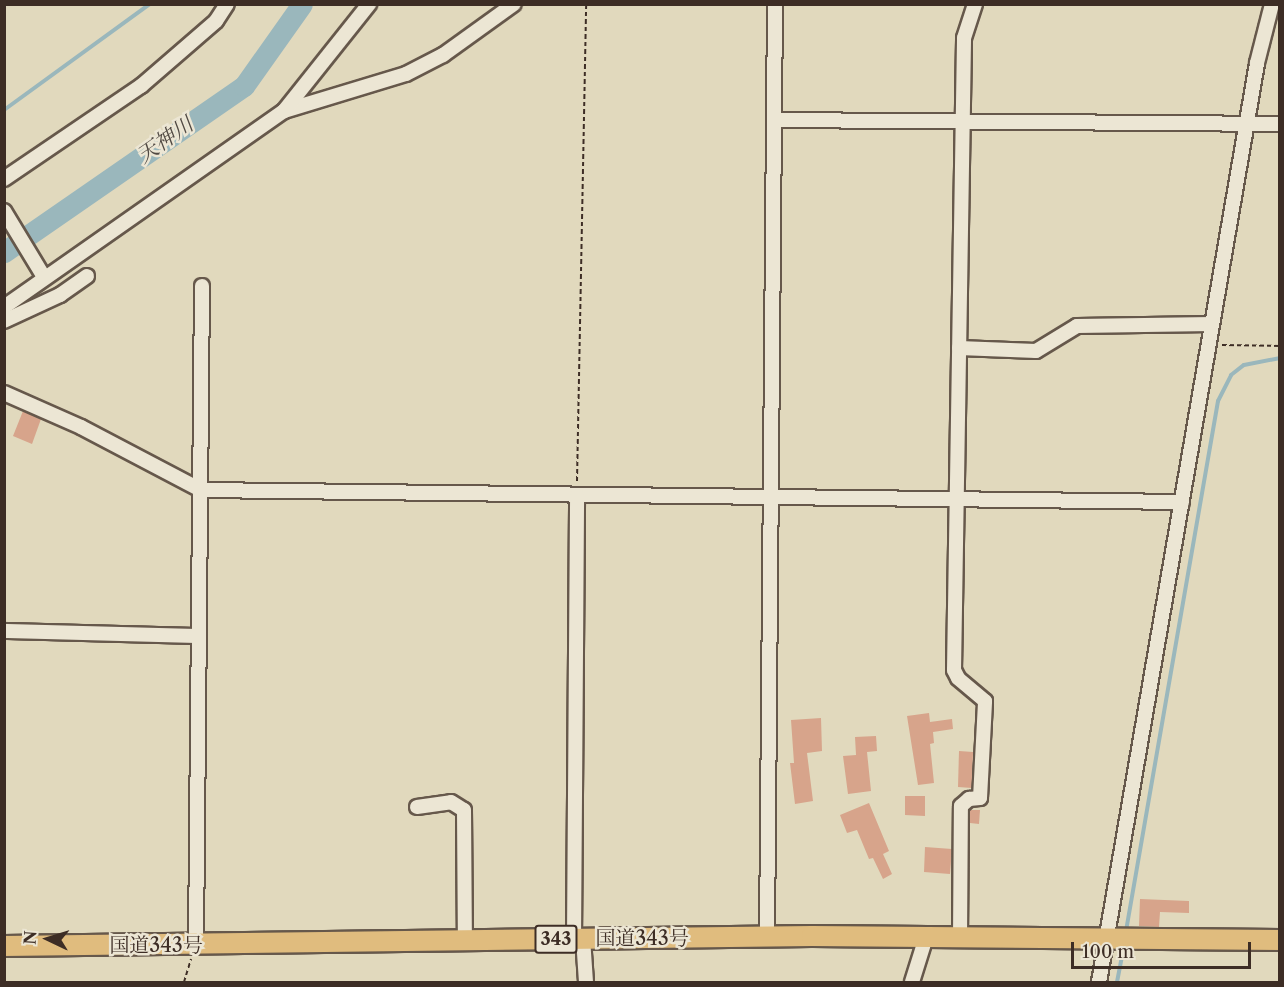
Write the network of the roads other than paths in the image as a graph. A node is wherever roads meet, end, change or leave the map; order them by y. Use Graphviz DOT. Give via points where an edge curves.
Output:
graph roads {
  1 [pos="227,4"];
  2 [pos="369,4"];
  3 [pos="514,4"];
  4 [pos="775,4"];
  5 [pos="975,4"];
  6 [pos="1272,4"];
  7 [pos="284,111"];
  8 [pos="776,120"];
  9 [pos="963,123"];
  10 [pos="1246,124"];
  11 [pos="1280,124"];
  12 [pos="4,179"];
  13 [pos="4,211"];
  14 [pos="87,276"];
  15 [pos="44,278"];
  16 [pos="202,286"];
  17 [pos="4,307"];
  18 [pos="4,321"];
  19 [pos="1212,324"];
  20 [pos="959,348"];
  21 [pos="4,393"];
  22 [pos="201,490"];
  23 [pos="577,495"];
  24 [pos="769,496"];
  25 [pos="957,500"];
  26 [pos="1182,502"];
  27 [pos="4,631"];
  28 [pos="199,636"];
  29 [pos="417,807"];
  30 [pos="767,937"];
  31 [pos="926,937"];
  32 [pos="1107,937"];
  33 [pos="578,938"];
  34 [pos="960,938"];
  35 [pos="465,940"];
  36 [pos="1280,940"];
  37 [pos="196,945"];
  38 [pos="4,946"];
  39 [pos="586,982"];
  40 [pos="912,982"];
  41 [pos="1099,982"];
  1 -- 12 [label="street" via="216,21 141,86"];
  2 -- 7 [label="street"];
  3 -- 7 [label="street" via="443,55 406,74"];
  4 -- 8 [label="street"];
  5 -- 9 [label="street" via="964,38"];
  6 -- 10 [label="street"];
  7 -- 15 [label="street"];
  8 -- 9 [label="street"];
  8 -- 24 [label="street"];
  9 -- 10 [label="street"];
  9 -- 20 [label="street"];
  10 -- 11 [label="street"];
  10 -- 19 [label="street"];
  13 -- 15 [label="street"];
  14 -- 18 [label="street" via="60,295"];
  15 -- 17 [label="street"];
  16 -- 22 [label="street"];
  19 -- 20 [label="street" via="1077,326 1036,351"];
  19 -- 26 [label="street"];
  20 -- 25 [label="street"];
  21 -- 22 [label="street" via="81,427"];
  22 -- 23 [label="street"];
  22 -- 28 [label="street"];
  23 -- 24 [label="street"];
  23 -- 33 [label="street"];
  24 -- 25 [label="street"];
  24 -- 30 [label="street"];
  25 -- 26 [label="street"];
  25 -- 34 [label="street" via="954,670 985,701 980,798 969,799 961,806"];
  26 -- 32 [label="street"];
  27 -- 28 [label="street"];
  28 -- 37 [label="street"];
  29 -- 35 [label="street" via="451,802 464,810"];
  30 -- 31 [label="highway, 国道343号 / 343"];
  30 -- 33 [label="highway, 国道343号 / 343"];
  31 -- 34 [label="highway, 国道343号 / 343"];
  31 -- 40 [label="street"];
  32 -- 34 [label="highway, 国道343号 / 343"];
  32 -- 36 [label="highway, 国道343号 / 343"];
  32 -- 41 [label="street"];
  33 -- 35 [label="highway, 国道343号 / 343"];
  33 -- 39 [label="street"];
  35 -- 37 [label="highway, 国道343号 / 343"];
  37 -- 38 [label="highway, 国道343号 / 343"];
}
